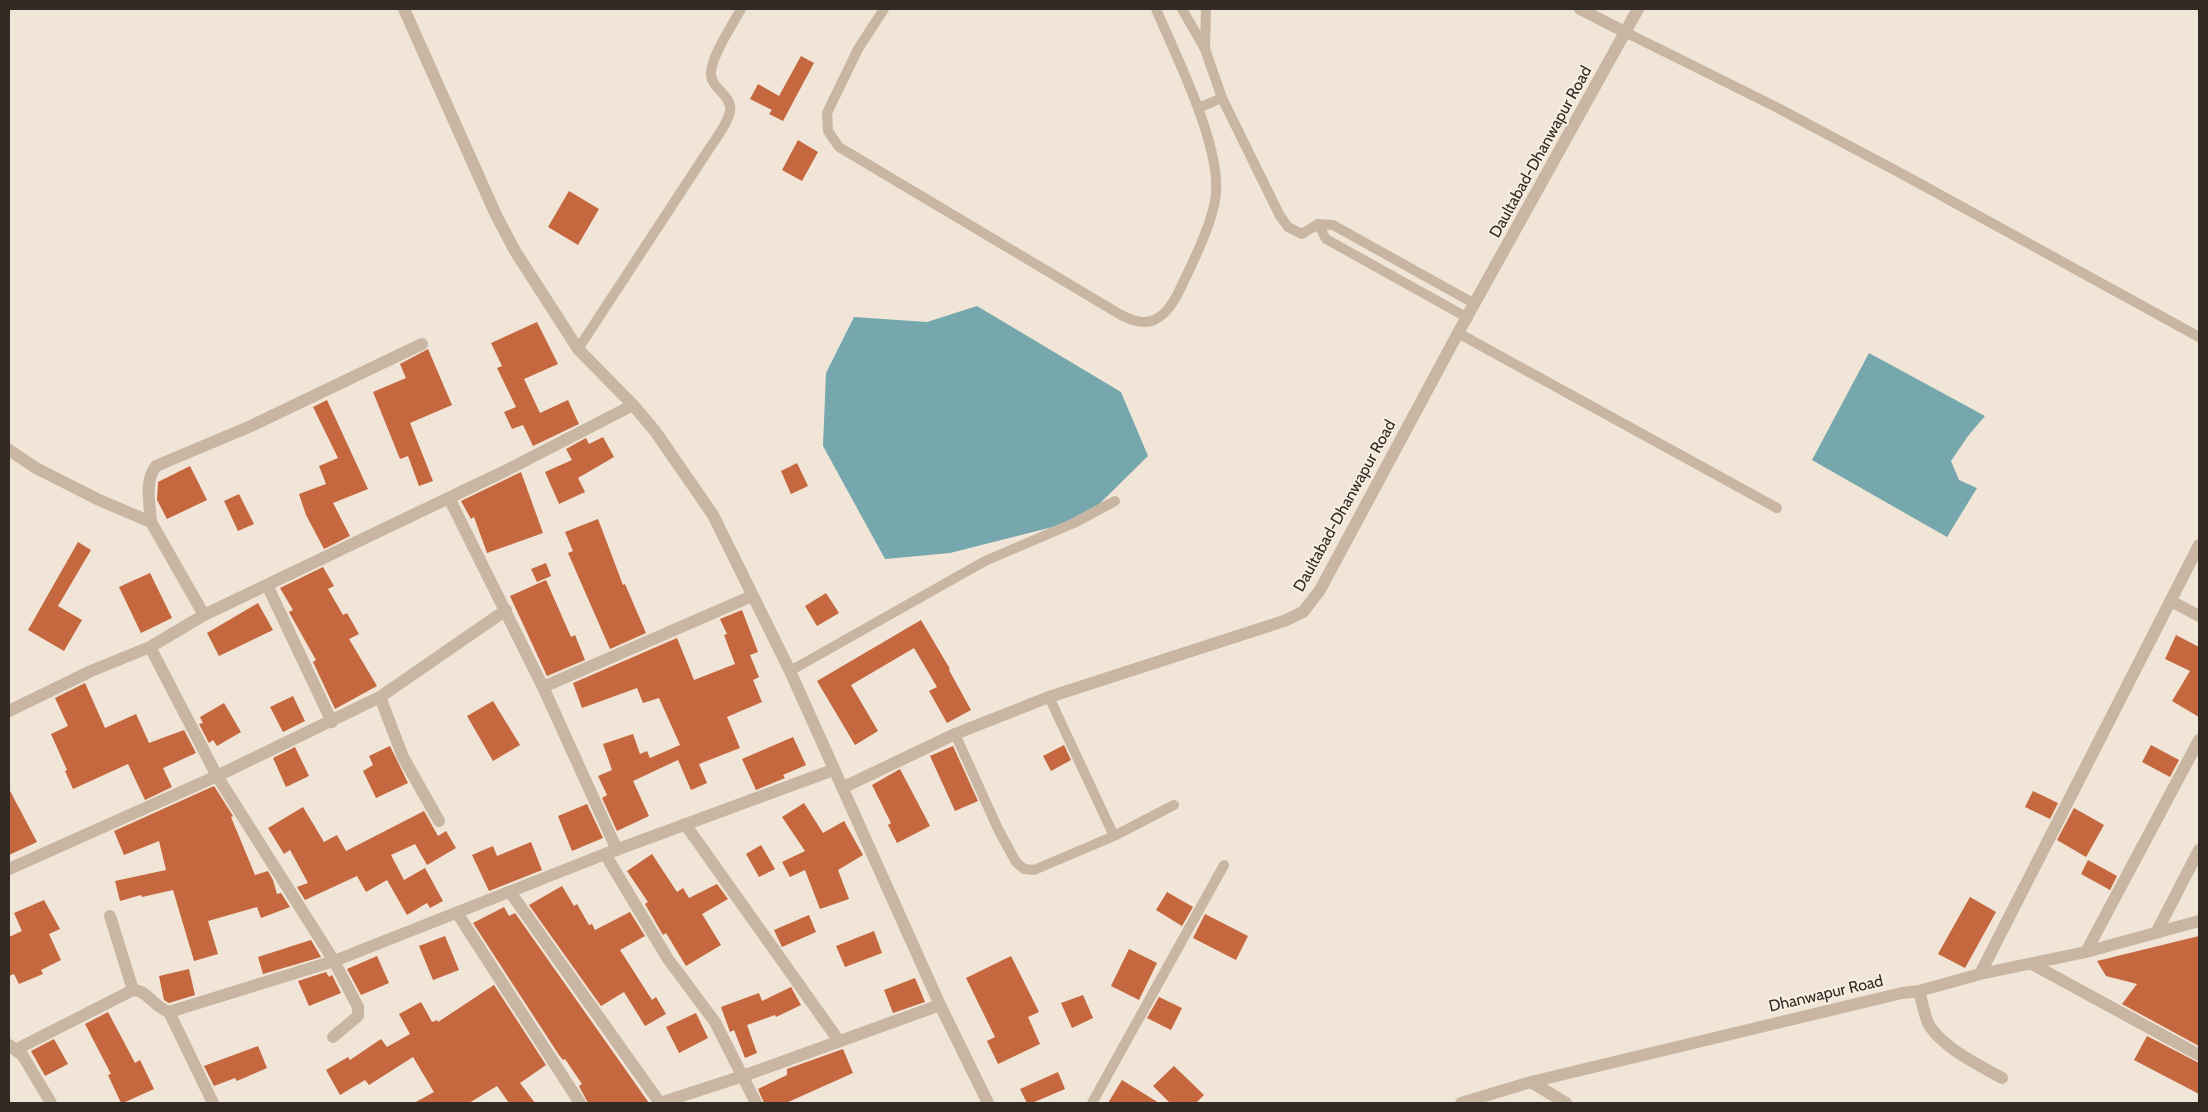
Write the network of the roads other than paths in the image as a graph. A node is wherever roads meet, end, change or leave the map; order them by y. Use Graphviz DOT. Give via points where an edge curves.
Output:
graph roads {
  1 [pos="404,9"];
  2 [pos="741,9"];
  3 [pos="884,9"];
  4 [pos="1156,9"];
  5 [pos="1182,9"];
  6 [pos="1206,9"];
  7 [pos="1580,9"];
  8 [pos="1638,9"];
  9 [pos="1625,32"];
  10 [pos="1205,49"];
  11 [pos="1222,98"];
  12 [pos="1198,108"];
  13 [pos="1318,224"];
  14 [pos="1476,304"];
  15 [pos="1468,318"];
  16 [pos="1458,333"];
  17 [pos="2199,336"];
  18 [pos="422,344"];
  19 [pos="578,349"];
  20 [pos="633,405"];
  21 [pos="9,450"];
  22 [pos="449,498"];
  23 [pos="1115,501"];
  24 [pos="1777,508"];
  25 [pos="151,522"];
  26 [pos="2199,545"];
  27 [pos="267,585"];
  28 [pos="752,596"];
  29 [pos="2171,601"];
  30 [pos="506,610"];
  31 [pos="204,615"];
  32 [pos="2199,616"];
  33 [pos="150,647"];
  34 [pos="790,671"];
  35 [pos="543,687"];
  36 [pos="1049,697"];
  37 [pos="380,698"];
  38 [pos="9,711"];
  39 [pos="332,722"];
  40 [pos="955,734"];
  41 [pos="2199,740"];
  42 [pos="833,770"];
  43 [pos="217,776"];
  44 [pos="842,788"];
  45 [pos="1174,805"];
  46 [pos="439,821"];
  47 [pos="685,824"];
  48 [pos="1114,836"];
  49 [pos="2199,850"];
  50 [pos="611,852"];
  51 [pos="1224,865"];
  52 [pos="9,869"];
  53 [pos="510,892"];
  54 [pos="457,913"];
  55 [pos="110,916"];
  56 [pos="2199,921"];
  57 [pos="2156,934"];
  58 [pos="2086,952"];
  59 [pos="334,961"];
  60 [pos="2032,964"];
  61 [pos="1980,974"];
  62 [pos="132,990"];
  63 [pos="1919,991"];
  64 [pos="940,1005"];
  65 [pos="169,1012"];
  66 [pos="333,1037"];
  67 [pos="839,1041"];
  68 [pos="13,1047"];
  69 [pos="2199,1055"];
  70 [pos="742,1076"];
  71 [pos="2002,1078"];
  72 [pos="1531,1082"];
  73 [pos="51,1103"];
  74 [pos="213,1103"];
  75 [pos="580,1103"];
  76 [pos="660,1103"];
  77 [pos="756,1103"];
  78 [pos="988,1103"];
  79 [pos="1092,1103"];
  80 [pos="1461,1103"];
  81 [pos="1566,1103"];
  1 -- 19 [label="street" via="496,215"];
  2 -- 19 [label="lane" via="710,73 712,81 730,103 727,119"];
  3 -- 12 [label="lane" via="858,49 827,113 828,131 839,146 1121,316 1143,323 1164,315 1178,295 1203,240 1216,194 1216,175"];
  4 -- 12 [label="lane"];
  5 -- 10 [label="lane"];
  6 -- 10 [label="lane"];
  7 -- 9 [label="street"];
  8 -- 9 [label="street, Daultabad-Dhanwapur Road"];
  9 -- 14 [label="street, Daultabad-Dhanwapur Road"];
  9 -- 17 [label="lane" via="1895,170"];
  10 -- 11 [label="lane"];
  11 -- 12 [label="lane"];
  11 -- 13 [label="lane" via="1288,227 1302,234"];
  13 -- 14 [label="lane" via="1333,225"];
  13 -- 15 [label="lane" via="1326,239"];
  14 -- 15 [label="street, Daultabad-Dhanwapur Road"];
  15 -- 16 [label="street, Daultabad-Dhanwapur Road"];
  16 -- 24 [label="lane"];
  16 -- 36 [label="street, Daultabad-Dhanwapur Road" via="1320,590 1303,612 1284,621"];
  18 -- 25 [label="street" via="251,426 156,466 148,481"];
  19 -- 20 [label="street"];
  20 -- 22 [label="street"];
  20 -- 28 [label="street" via="713,515"];
  21 -- 25 [label="street" via="36,468"];
  22 -- 27 [label="street"];
  22 -- 30 [label="street"];
  23 -- 34 [label="lane" via="1079,521 986,561"];
  25 -- 31 [label="street"];
  26 -- 29 [label="street"];
  27 -- 31 [label="street"];
  27 -- 39 [label="street"];
  28 -- 34 [label="street"];
  28 -- 35 [label="street"];
  29 -- 32 [label="street"];
  29 -- 61 [label="street"];
  30 -- 35 [label="street"];
  30 -- 37 [label="street"];
  31 -- 33 [label="street"];
  33 -- 38 [label="street" via="91,671"];
  33 -- 43 [label="street"];
  34 -- 42 [label="street"];
  35 -- 50 [label="street"];
  36 -- 40 [label="street, Daultabad-Dhanwapur Road"];
  36 -- 48 [label="lane"];
  37 -- 39 [label="street"];
  37 -- 46 [label="street" via="403,757"];
  39 -- 43 [label="street"];
  40 -- 44 [label="street, Daultabad-Dhanwapur Road"];
  40 -- 48 [label="lane" via="1000,831 1016,862 1024,869 1034,870"];
  41 -- 58 [label="street"];
  42 -- 44 [label="street"];
  42 -- 47 [label="street"];
  43 -- 52 [label="street"];
  43 -- 59 [label="street"];
  44 -- 64 [label="street"];
  45 -- 48 [label="lane"];
  47 -- 50 [label="street"];
  47 -- 67 [label="street"];
  49 -- 57 [label="street"];
  50 -- 53 [label="street"];
  50 -- 70 [label="street" via="664,954 715,1022"];
  51 -- 79 [label="lane"];
  53 -- 54 [label="street"];
  53 -- 76 [label="street"];
  54 -- 59 [label="street"];
  54 -- 75 [label="street"];
  55 -- 62 [label="street"];
  56 -- 57 [label="street, Dhanwapur Road"];
  57 -- 58 [label="street, Dhanwapur Road"];
  58 -- 60 [label="street, Dhanwapur Road"];
  59 -- 65 [label="street"];
  59 -- 66 [label="street" via="359,1011 358,1016"];
  60 -- 61 [label="street, Dhanwapur Road"];
  60 -- 69 [label="street"];
  61 -- 63 [label="street, Dhanwapur Road"];
  62 -- 65 [label="street"];
  62 -- 68 [label="street"];
  63 -- 71 [label="street" via="1929,1024 1943,1039 1962,1055"];
  63 -- 72 [label="street, Dhanwapur Road"];
  64 -- 67 [label="street"];
  64 -- 78 [label="street"];
  65 -- 74 [label="street"];
  67 -- 70 [label="street"];
  68 -- 73 [label="street" via="29,1064"];
  70 -- 76 [label="street"];
  70 -- 77 [label="street"];
  72 -- 80 [label="street, Dhanwapur Road"];
  72 -- 81 [label="street"];
}
